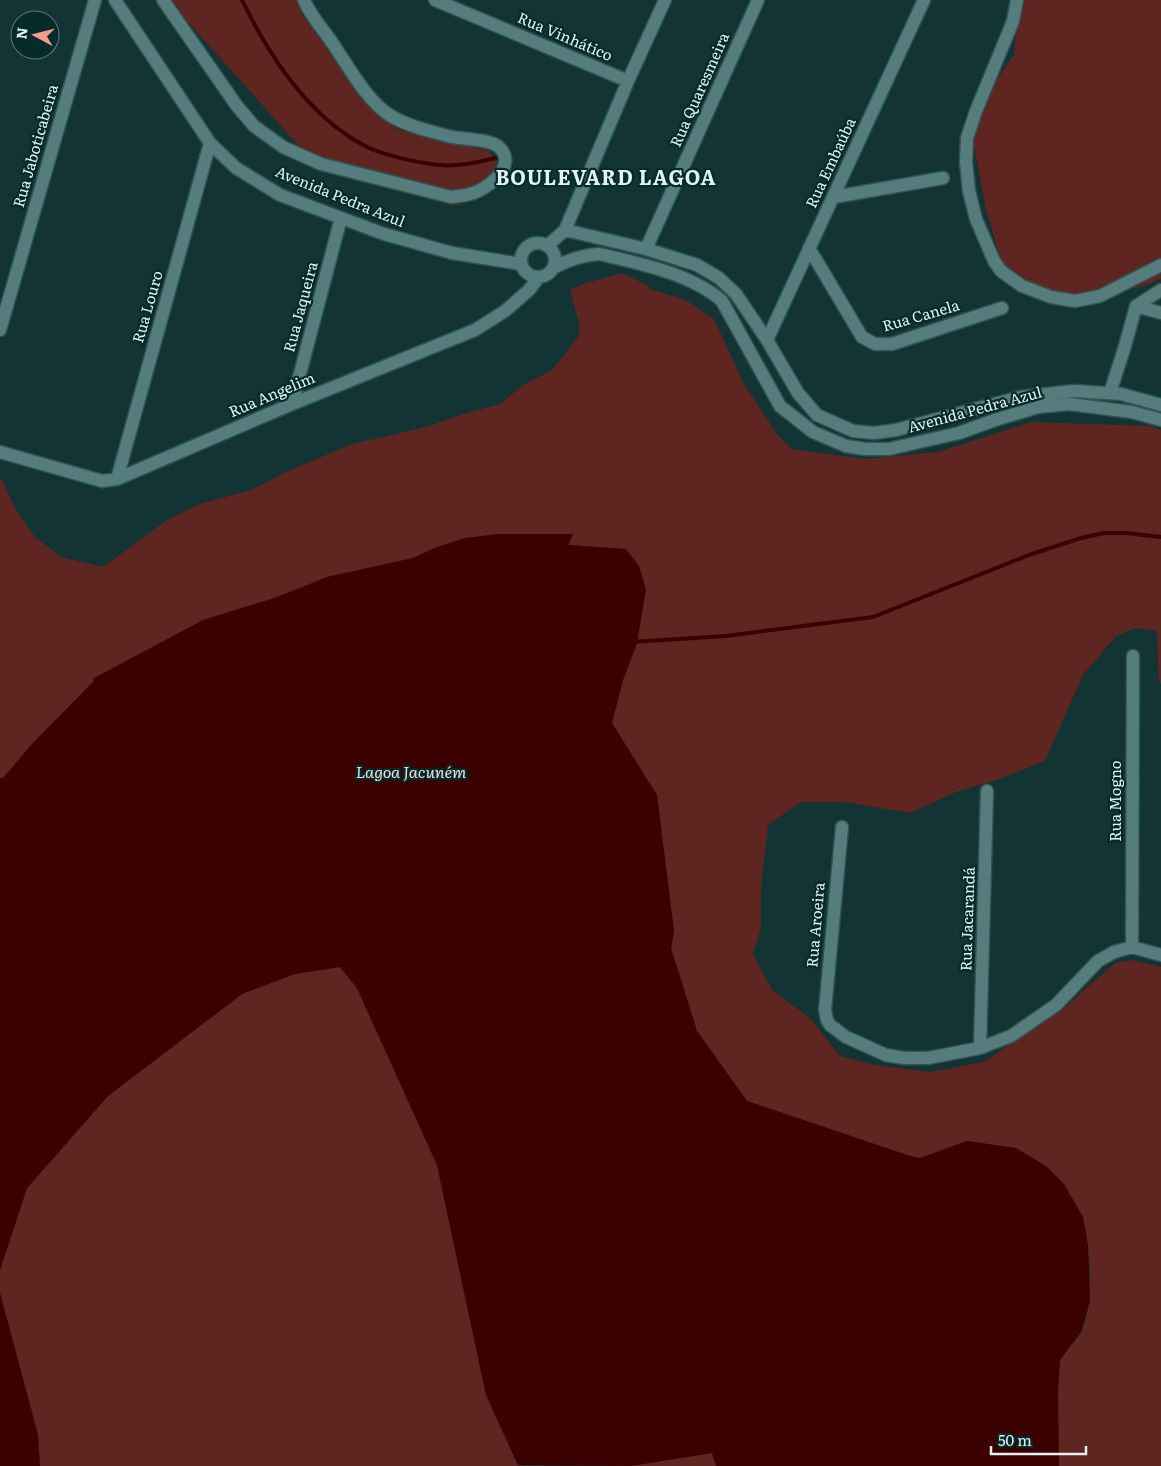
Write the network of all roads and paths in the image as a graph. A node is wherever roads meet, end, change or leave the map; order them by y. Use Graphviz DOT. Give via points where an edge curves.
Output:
graph roads {
  1 [pos="95,0"];
  2 [pos="115,0"];
  3 [pos="163,0"];
  4 [pos="304,0"];
  5 [pos="435,0"];
  6 [pos="666,0"];
  7 [pos="758,0"];
  8 [pos="924,0"];
  9 [pos="1017,0"];
  10 [pos="628,81"];
  11 [pos="210,143"];
  12 [pos="943,178"];
  13 [pos="834,197"];
  14 [pos="341,218"];
  15 [pos="565,230"];
  16 [pos="547,246"];
  17 [pos="646,248"];
  18 [pos="809,248"];
  19 [pos="521,264"];
  20 [pos="1161,265"];
  21 [pos="553,268"];
  22 [pos="539,277"];
  23 [pos="1161,290"];
  24 [pos="1136,306"];
  25 [pos="1002,308"];
  26 [pos="1161,313"];
  27 [pos="0,330"];
  28 [pos="767,340"];
  29 [pos="1110,394"];
  30 [pos="292,404"];
  31 [pos="1161,405"];
  32 [pos="1161,420"];
  33 [pos="0,452"];
  34 [pos="116,479"];
  35 [pos="1133,656"];
  36 [pos="987,791"];
  37 [pos="842,827"];
  38 [pos="1132,948"];
  39 [pos="1161,955"];
  40 [pos="980,1048"];
  1 -- 27 [label="street, Rua Jaboticabeira"];
  2 -- 11 [label="street, Avenida Pedra Azul"];
  3 -- 4 [label="street" via="237,106 254,126 283,147 321,164 451,198 471,194 498,178 505,158 498,147 451,137 389,115 366,93"];
  5 -- 10 [label="street, Rua Vinhático"];
  6 -- 10 [label="street"];
  7 -- 17 [label="street, Rua Quaresmeira"];
  8 -- 13 [label="street, Rua Embaúba"];
  9 -- 20 [label="street" via="1013,21 967,138 969,191 976,219 994,261 1001,271 1022,286 1051,298 1075,301 1100,296"];
  10 -- 15 [label="street"];
  11 -- 14 [label="street, Avenida Pedra Azul" via="236,168 280,195"];
  11 -- 34 [label="street, Rua Louro"];
  12 -- 13 [label="street"];
  13 -- 18 [label="street, Rua Embaúba"];
  14 -- 19 [label="street, Avenida Pedra Azul" via="432,248"];
  14 -- 30 [label="street, Rua Jaqueira"];
  15 -- 16 [label="street"];
  15 -- 17 [label="street, Avenida Pedra Azul"];
  16 -- 19 [label="street" via="536,243 528,247 521,257"];
  16 -- 21 [label="street" via="554,257"];
  17 -- 28 [label="street, Avenida Pedra Azul" via="697,265 719,278 736,294"];
  18 -- 25 [label="street, Rua Canela" via="862,337 875,344 892,344"];
  18 -- 28 [label="street, Rua Embaúba"];
  19 -- 22 [label="street, Avenida Pedra Azul" via="528,274"];
  21 -- 22 [label="street, Avenida Pedra Azul" via="550,273"];
  21 -- 32 [label="street, Avenida Pedra Azul" via="573,258 598,254 667,272 714,294 722,301 780,406 814,432 846,446 889,449 959,433 1038,407 1069,404 1132,412"];
  22 -- 30 [label="street, Rua Angelim" via="505,311 475,330"];
  23 -- 24 [label="street"];
  24 -- 26 [label="street"];
  24 -- 29 [label="street"];
  28 -- 29 [label="street, Avenida Pedra Azul" via="798,393 817,415 853,432 896,430 1021,397 1074,391"];
  29 -- 31 [label="street, Avenida Pedra Azul"];
  30 -- 34 [label="street, Rua Angelim"];
  33 -- 34 [label="street, Rua Angelim" via="102,481"];
  35 -- 38 [label="street, Rua Mogno"];
  36 -- 40 [label="street, Rua Jacarandá"];
  37 -- 40 [label="street, Rua Aroeira" via="826,1020 846,1037 886,1055 928,1058"];
  38 -- 39 [label="street"];
  38 -- 40 [label="street" via="1114,952 1098,961 1056,1005 1011,1036"];
}
